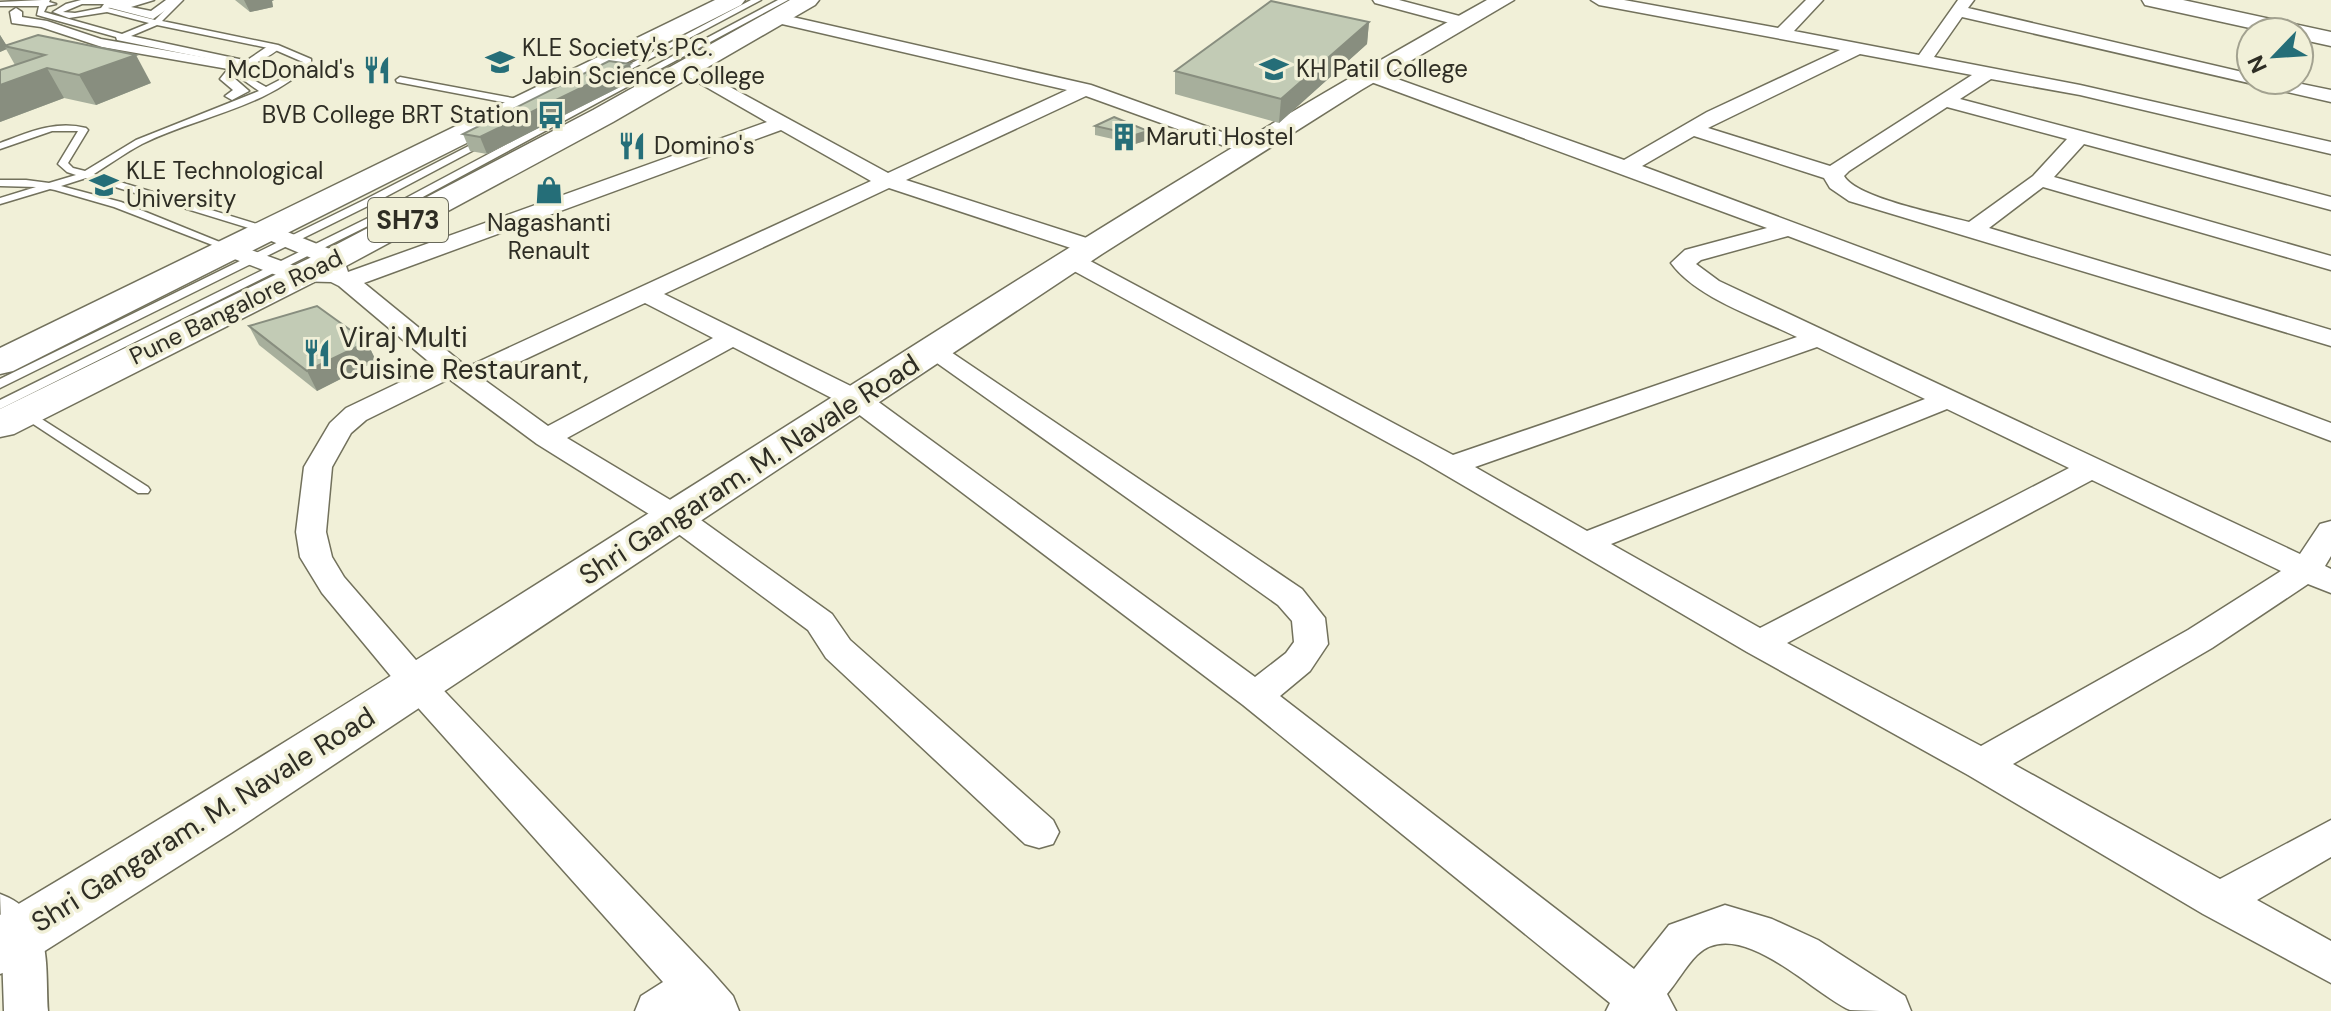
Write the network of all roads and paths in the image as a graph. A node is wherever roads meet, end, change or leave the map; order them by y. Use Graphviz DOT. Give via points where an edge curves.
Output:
graph roads {
  1 [pos="129,0"];
  2 [pos="148,0"];
  3 [pos="177,0"];
  4 [pos="733,0"];
  5 [pos="807,0"];
  6 [pos="1381,0"];
  7 [pos="1503,0"];
  8 [pos="1599,0"];
  9 [pos="1815,0"];
  10 [pos="2153,0"];
  11 [pos="2192,0"];
  12 [pos="44,2"];
  13 [pos="0,4"];
  14 [pos="76,4"];
  15 [pos="1659,5"];
  16 [pos="772,6"];
  17 [pos="1962,6"];
  18 [pos="107,7"];
  19 [pos="16,12"];
  20 [pos="1461,21"];
  21 [pos="156,23"];
  22 [pos="2331,30"];
  23 [pos="1781,35"];
  24 [pos="119,38"];
  25 [pos="2331,39"];
  26 [pos="103,42"];
  27 [pos="275,47"];
  28 [pos="1857,49"];
  29 [pos="73,53"];
  30 [pos="2109,59"];
  31 [pos="1923,61"];
  32 [pos="244,66"];
  33 [pos="686,68"];
  34 [pos="1986,74"];
  35 [pos="1369,75"];
  36 [pos="294,76"];
  37 [pos="2235,76"];
  38 [pos="606,79"];
  39 [pos="400,80"];
  40 [pos="257,85"];
  41 [pos="1085,89"];
  42 [pos="2080,90"];
  43 [pos="266,91"];
  44 [pos="232,96"];
  45 [pos="1946,101"];
  46 [pos="523,103"];
  47 [pos="784,122"];
  48 [pos="1692,129"];
  49 [pos="494,136"];
  50 [pos="2080,137"];
  51 [pos="0,146"];
  52 [pos="2331,148"];
  53 [pos="1251,149"];
  54 [pos="1626,167"];
  55 [pos="1833,174"];
  56 [pos="86,175"];
  57 [pos="885,180"];
  58 [pos="2040,180"];
  59 [pos="0,183"];
  60 [pos="51,188"];
  61 [pos="72,193"];
  62 [pos="163,198"];
  63 [pos="0,201"];
  64 [pos="112,202"];
  65 [pos="2331,204"];
  66 [pos="1787,229"];
  67 [pos="1973,230"];
  68 [pos="280,236"];
  69 [pos="243,254"];
  70 [pos="1081,254"];
  71 [pos="2331,263"];
  72 [pos="318,268"];
  73 [pos="644,293"];
  74 [pos="733,337"];
  75 [pos="1818,338"];
  76 [pos="2331,338"];
  77 [pos="933,351"];
  78 [pos="0,363"];
  79 [pos="457,373"];
  80 [pos="0,384"];
  81 [pos="1947,400"];
  82 [pos="859,401"];
  83 [pos="8,414"];
  84 [pos="2331,433"];
  85 [pos="547,438"];
  86 [pos="1451,466"];
  87 [pos="2094,467"];
  88 [pos="143,490"];
  89 [pos="676,517"];
  90 [pos="2331,531"];
  91 [pos="1585,543"];
  92 [pos="2318,576"];
  93 [pos="1759,643"];
  94 [pos="416,683"];
  95 [pos="1256,696"];
  96 [pos="1981,764"];
  97 [pos="1039,832"];
  98 [pos="2331,837"];
  99 [pos="2218,901"];
  100 [pos="7,931"];
  101 [pos="2331,963"];
  102 [pos="706,998"];
  103 [pos="1640,1007"];
  104 [pos="26,1011"];
  105 [pos="657,1011"];
  106 [pos="1889,1011"];
  1 -- 18 [label="lane"];
  2 -- 3 [label="street" via="113,7 153,15"];
  3 -- 21 [label="lane"];
  4 -- 46 [label="main road, Pune Bangalore Road / SH73"];
  5 -- 16 [label="main road, Pune Bangalore Road / SH73"];
  6 -- 20 [label="street"];
  7 -- 20 [label="main road, Shri Gangaram. M. Navale Road"];
  8 -- 15 [label="street"];
  9 -- 23 [label="street"];
  10 -- 25 [label="main road"];
  11 -- 22 [label="main road"];
  12 -- 13 [label="lane"];
  12 -- 14 [label="lane"];
  12 -- 24 [label="lane" via="40,13"];
  14 -- 18 [label="lane" via="94,1"];
  14 -- 18 [label="lane" via="57,12 79,16"];
  15 -- 23 [label="street"];
  16 -- 33 [label="main road, Pune Bangalore Road / SH73"];
  16 -- 38 [label="lane"];
  16 -- 41 [label="street"];
  16 -- 72 [label="lane"];
  17 -- 30 [label="street"];
  17 -- 31 [label="street"];
  18 -- 21 [label="lane"];
  19 -- 26 [label="street" via="21,22"];
  20 -- 35 [label="main road, Shri Gangaram. M. Navale Road"];
  21 -- 24 [label="lane"];
  21 -- 27 [label="lane"];
  23 -- 28 [label="street"];
  24 -- 26 [label="street"];
  24 -- 32 [label="lane"];
  26 -- 29 [label="street"];
  26 -- 32 [label="street"];
  27 -- 32 [label="street"];
  27 -- 36 [label="lane" via="308,61"];
  28 -- 31 [label="street"];
  28 -- 48 [label="street"];
  30 -- 37 [label="street"];
  30 -- 42 [label="street"];
  31 -- 34 [label="street"];
  32 -- 40 [label="lane" via="246,79"];
  32 -- 44 [label="street" via="227,79 242,91"];
  33 -- 47 [label="street"];
  33 -- 72 [label="main road, Pune Bangalore Road / SH73"];
  34 -- 42 [label="street"];
  34 -- 45 [label="street"];
  35 -- 53 [label="main road, Shri Gangaram. M. Navale Road"];
  35 -- 54 [label="street"];
  36 -- 40 [label="lane"];
  36 -- 43 [label="lane"];
  39 -- 46 [label="lane"];
  40 -- 43 [label="lane"];
  41 -- 53 [label="street"];
  41 -- 57 [label="street"];
  42 -- 52 [label="street"];
  43 -- 56 [label="lane" via="139,142"];
  45 -- 50 [label="street"];
  45 -- 55 [label="street"];
  46 -- 68 [label="main road, Pune Bangalore Road / SH73"];
  47 -- 57 [label="street"];
  47 -- 72 [label="street"];
  48 -- 54 [label="street"];
  48 -- 55 [label="street"];
  49 -- 68 [label="lane"];
  50 -- 58 [label="street"];
  50 -- 65 [label="street"];
  51 -- 56 [label="lane" via="76,127 83,130 63,164"];
  53 -- 70 [label="main road, Shri Gangaram. M. Navale Road"];
  54 -- 66 [label="street"];
  55 -- 67 [label="street" via="1837,184 1857,196"];
  56 -- 60 [label="lane"];
  56 -- 61 [label="lane"];
  56 -- 62 [label="lane"];
  57 -- 70 [label="street"];
  57 -- 73 [label="street"];
  58 -- 67 [label="street"];
  58 -- 71 [label="street"];
  59 -- 60 [label="lane"];
  60 -- 61 [label="lane"];
  60 -- 63 [label="lane"];
  61 -- 64 [label="lane"];
  62 -- 64 [label="lane"];
  62 -- 68 [label="lane"];
  64 -- 69 [label="lane"];
  66 -- 75 [label="street" via="1693,255 1683,263 1711,286"];
  66 -- 84 [label="street"];
  67 -- 76 [label="street"];
  68 -- 69 [label="main road, Pune Bangalore Road / SH73"];
  68 -- 72 [label="street"];
  69 -- 72 [label="street"];
  69 -- 78 [label="main road, Pune Bangalore Road / SH73"];
  69 -- 80 [label="lane"];
  70 -- 77 [label="main road, Shri Gangaram. M. Navale Road"];
  70 -- 86 [label="street"];
  72 -- 79 [label="street"];
  72 -- 83 [label="main road, Pune Bangalore Road / SH73"];
  73 -- 74 [label="street"];
  73 -- 79 [label="street"];
  74 -- 82 [label="street"];
  74 -- 85 [label="street"];
  75 -- 81 [label="street"];
  75 -- 86 [label="street"];
  77 -- 82 [label="main road, Shri Gangaram. M. Navale Road"];
  77 -- 95 [label="street" via="1290,597 1308,618 1311,644 1298,662"];
  79 -- 85 [label="street"];
  79 -- 94 [label="street" via="356,414 340,429 318,467 312,506 316,557 333,585"];
  81 -- 87 [label="street"];
  81 -- 91 [label="street"];
  82 -- 89 [label="main road, Shri Gangaram. M. Navale Road"];
  82 -- 95 [label="street"];
  83 -- 88 [label="lane"];
  85 -- 89 [label="street"];
  86 -- 91 [label="street"];
  87 -- 92 [label="street"];
  87 -- 93 [label="street"];
  89 -- 94 [label="main road, Shri Gangaram. M. Navale Road"];
  89 -- 97 [label="street" via="820,622 838,649"];
  90 -- 92 [label="street"];
  91 -- 93 [label="street"];
  92 -- 96 [label="street"];
  93 -- 96 [label="street"];
  94 -- 100 [label="main road, Shri Gangaram. M. Navale Road" via="212,817"];
  94 -- 102 [label="street"];
  95 -- 103 [label="street"];
  96 -- 99 [label="street"];
  98 -- 99 [label="street"];
  99 -- 101 [label="street"];
  100 -- 104 [label="street"];
  102 -- 105 [label="street"];
  103 -- 106 [label="street" via="1684,939 1725,924 1757,932 1803,954"];
}
